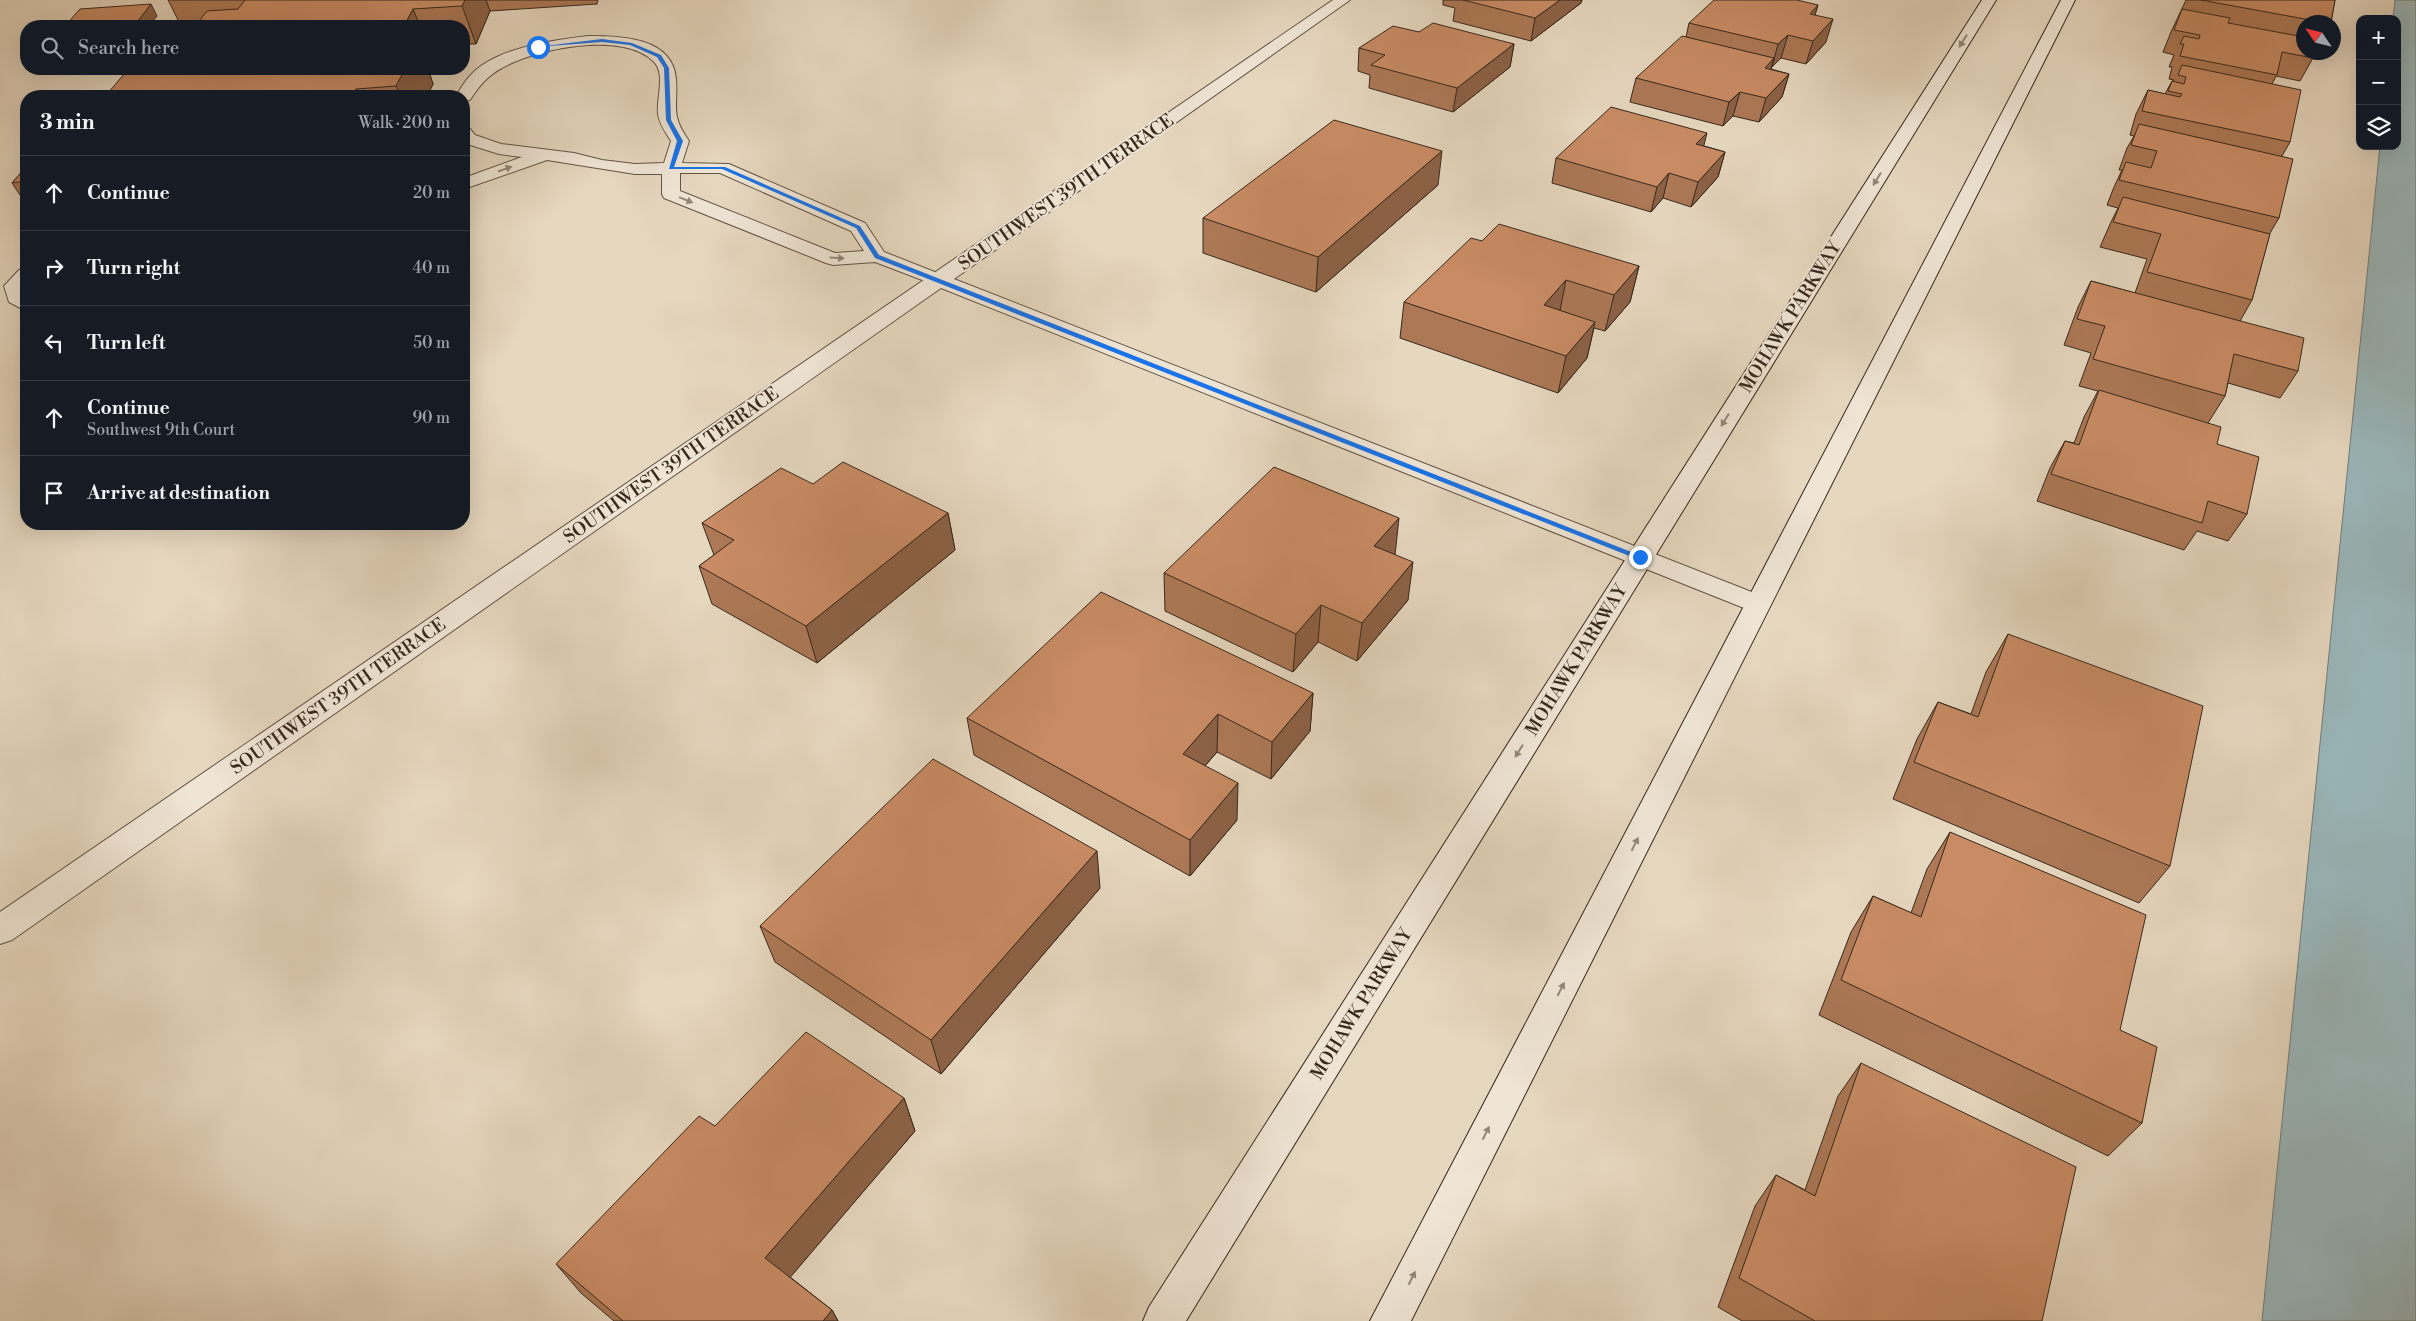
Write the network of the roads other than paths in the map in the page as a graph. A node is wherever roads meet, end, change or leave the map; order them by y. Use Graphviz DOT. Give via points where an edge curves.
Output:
graph roads {
  1 [pos="1343,0"];
  2 [pos="1989,0"];
  3 [pos="2068,0"];
  4 [pos="466,90"];
  5 [pos="470,139"];
  6 [pos="547,155"];
  7 [pos="671,168"];
  8 [pos="470,182"];
  9 [pos="877,256"];
  10 [pos="20,280"];
  11 [pos="938,280"];
  12 [pos="20,301"];
  13 [pos="1640,557"];
  14 [pos="1758,604"];
  15 [pos="2,925"];
  16 [pos="1163,1321"];
  17 [pos="1390,1321"];
  1 -- 11 [label="street, SOUTHWEST 39TH TERRACE"];
  2 -- 13 [label="street, MOHAWK PARKWAY, one-way"];
  3 -- 14 [label="street"];
  4 -- 7 [label="street" via="485,70 510,56 538,47 602,41 647,49 659,56 666,68 668,120 680,141"];
  5 -- 6 [label="street" via="499,149"];
  6 -- 7 [label="street" via="602,166"];
  8 -- 6 [label="street, one-way"];
  7 -- 9 [label="street" via="723,168 858,227"];
  7 -- 9 [label="street, one-way" via="671,194 833,259"];
  9 -- 11 [label="street"];
  10 -- 12 [label="street" via="14,286 16,298"];
  11 -- 13 [label="street"];
  11 -- 15 [label="street, SOUTHWEST 39TH TERRACE"];
  13 -- 14 [label="street"];
  13 -- 16 [label="street, MOHAWK PARKWAY, one-way"];
  17 -- 14 [label="street, one-way"];
}
